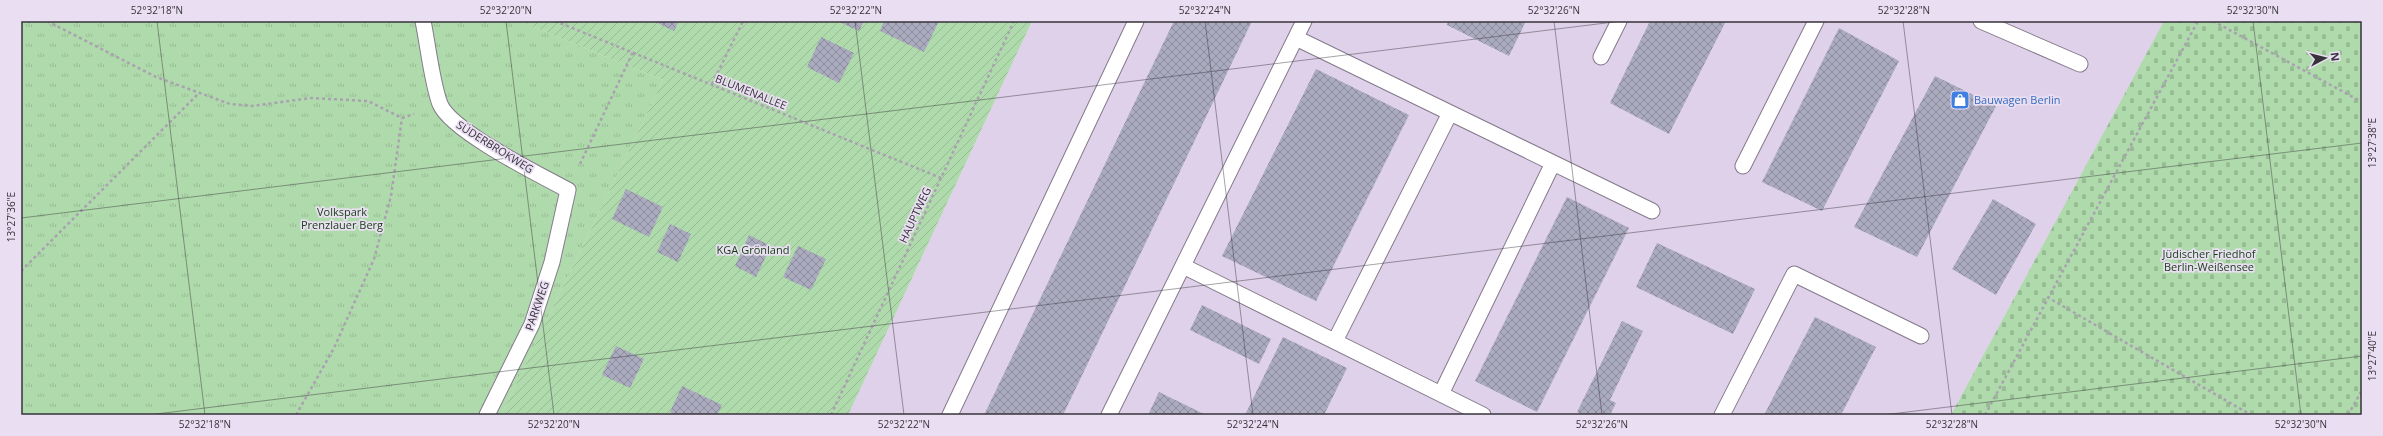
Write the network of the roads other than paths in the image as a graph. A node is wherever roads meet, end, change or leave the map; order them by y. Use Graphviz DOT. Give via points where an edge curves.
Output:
graph roads {
  1 [pos="423,21"];
  2 [pos="1136,21"];
  3 [pos="1304,21"];
  4 [pos="1619,21"];
  5 [pos="1816,21"];
  6 [pos="1981,21"];
  7 [pos="1296,38"];
  8 [pos="1601,57"];
  9 [pos="2080,64"];
  10 [pos="1450,113"];
  11 [pos="1553,163"];
  12 [pos="1743,166"];
  13 [pos="568,190"];
  14 [pos="1652,211"];
  15 [pos="1183,266"];
  16 [pos="1921,336"];
  17 [pos="1335,341"];
  18 [pos="1441,394"];
  19 [pos="487,415"];
  20 [pos="950,415"];
  21 [pos="1109,415"];
  22 [pos="1483,415"];
  23 [pos="1722,415"];
  1 -- 13 [label="lane, SÜDERBROKWEG" via="440,105 451,120 489,146"];
  2 -- 20 [label="lane"];
  3 -- 7 [label="lane"];
  4 -- 8 [label="lane"];
  5 -- 12 [label="lane"];
  6 -- 9 [label="lane"];
  7 -- 10 [label="lane"];
  7 -- 15 [label="lane"];
  10 -- 11 [label="lane"];
  10 -- 17 [label="lane"];
  11 -- 14 [label="lane"];
  11 -- 18 [label="lane"];
  13 -- 19 [label="lane, PARKWEG" via="552,262 532,324"];
  15 -- 17 [label="lane"];
  15 -- 21 [label="lane"];
  16 -- 23 [label="lane" via="1794,274"];
  17 -- 18 [label="lane"];
  18 -- 22 [label="lane"];
}
